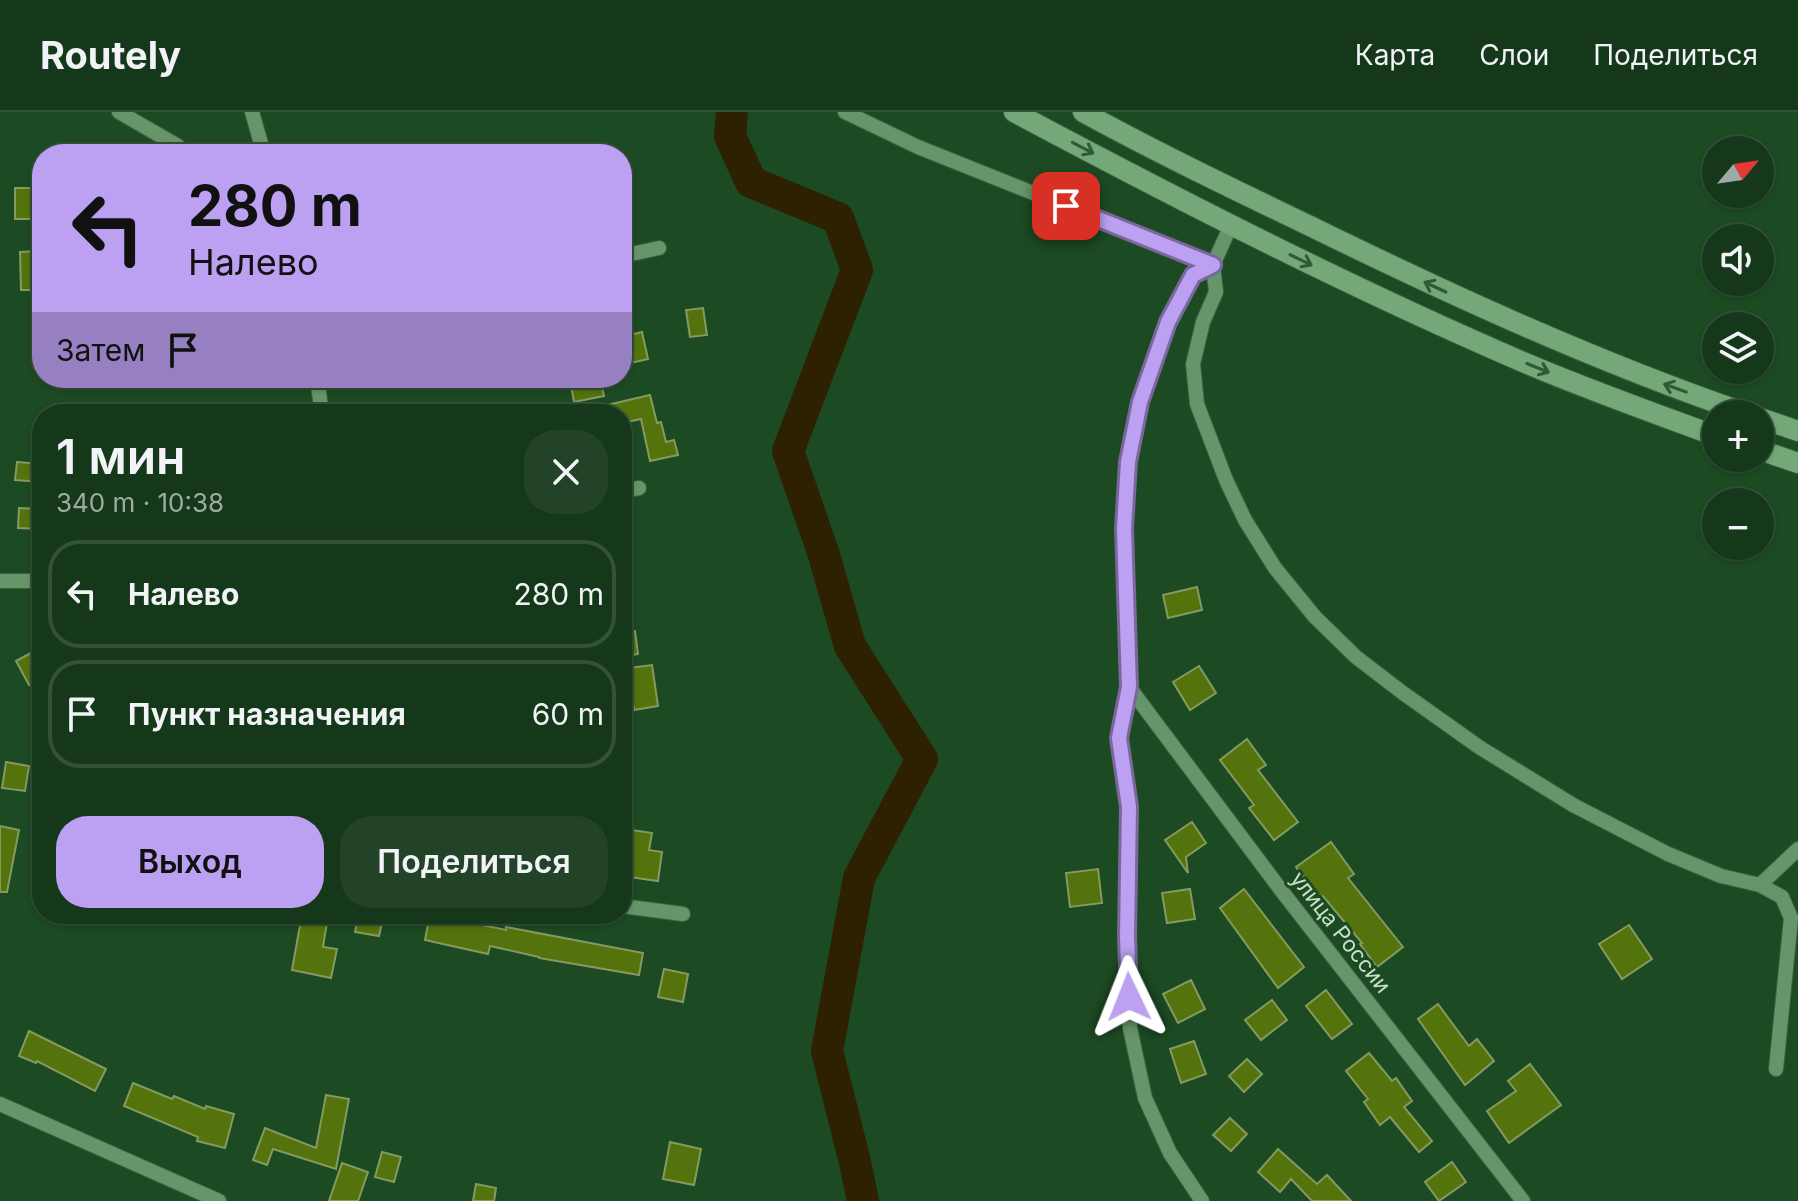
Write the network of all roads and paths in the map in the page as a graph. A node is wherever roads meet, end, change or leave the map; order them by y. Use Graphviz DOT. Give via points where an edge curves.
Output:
graph roads {
  1 [pos="119,112"];
  2 [pos="252,112"];
  3 [pos="845,112"];
  4 [pos="1014,112"];
  5 [pos="1083,112"];
  6 [pos="175,144"];
  7 [pos="261,144"];
  8 [pos="1231,225"];
  9 [pos="659,248"];
  10 [pos="632,254"];
  11 [pos="1213,265"];
  12 [pos="1709,400"];
  13 [pos="1774,423"];
  14 [pos="1702,431"];
  15 [pos="1798,431"];
  16 [pos="1774,455"];
  17 [pos="1798,463"];
  18 [pos="639,488"];
  19 [pos="632,489"];
  20 [pos="0,581"];
  21 [pos="32,581"];
  22 [pos="1129,687"];
  23 [pos="1798,849"];
  24 [pos="1760,885"];
  25 [pos="632,907"];
  26 [pos="1793,911"];
  27 [pos="683,914"];
  28 [pos="1776,1069"];
  29 [pos="0,1104"];
  30 [pos="219,1201"];
  31 [pos="1202,1201"];
  32 [pos="1523,1201"];
  1 -- 6 [label="street"];
  2 -- 7 [label="street"];
  3 -- 11 [label="street" via="918,147"];
  4 -- 8 [label="main road, one-way"];
  12 -- 5 [label="main road, one-way" via="1529,330"];
  8 -- 11 [label="street"];
  8 -- 14 [label="main road, one-way" via="1523,362"];
  9 -- 10 [label="street"];
  11 -- 22 [label="street" via="1193,275 1168,322 1140,402 1128,462 1124,528"];
  11 -- 24 [label="street" via="1216,292 1193,364 1197,404 1245,520 1315,617 1403,693 1573,805 1668,854"];
  13 -- 15 [label="main road"];
  16 -- 17 [label="main road"];
  18 -- 19 [label="street"];
  20 -- 21 [label="street"];
  22 -- 31 [label="street" via="1119,738 1129,807 1130,1028 1145,1098 1170,1153"];
  22 -- 32 [label="street, улица России"];
  23 -- 24 [label="street"];
  24 -- 26 [label="street" via="1782,897"];
  25 -- 27 [label="street"];
  26 -- 28 [label="street"];
  29 -- 30 [label="street"];
}
